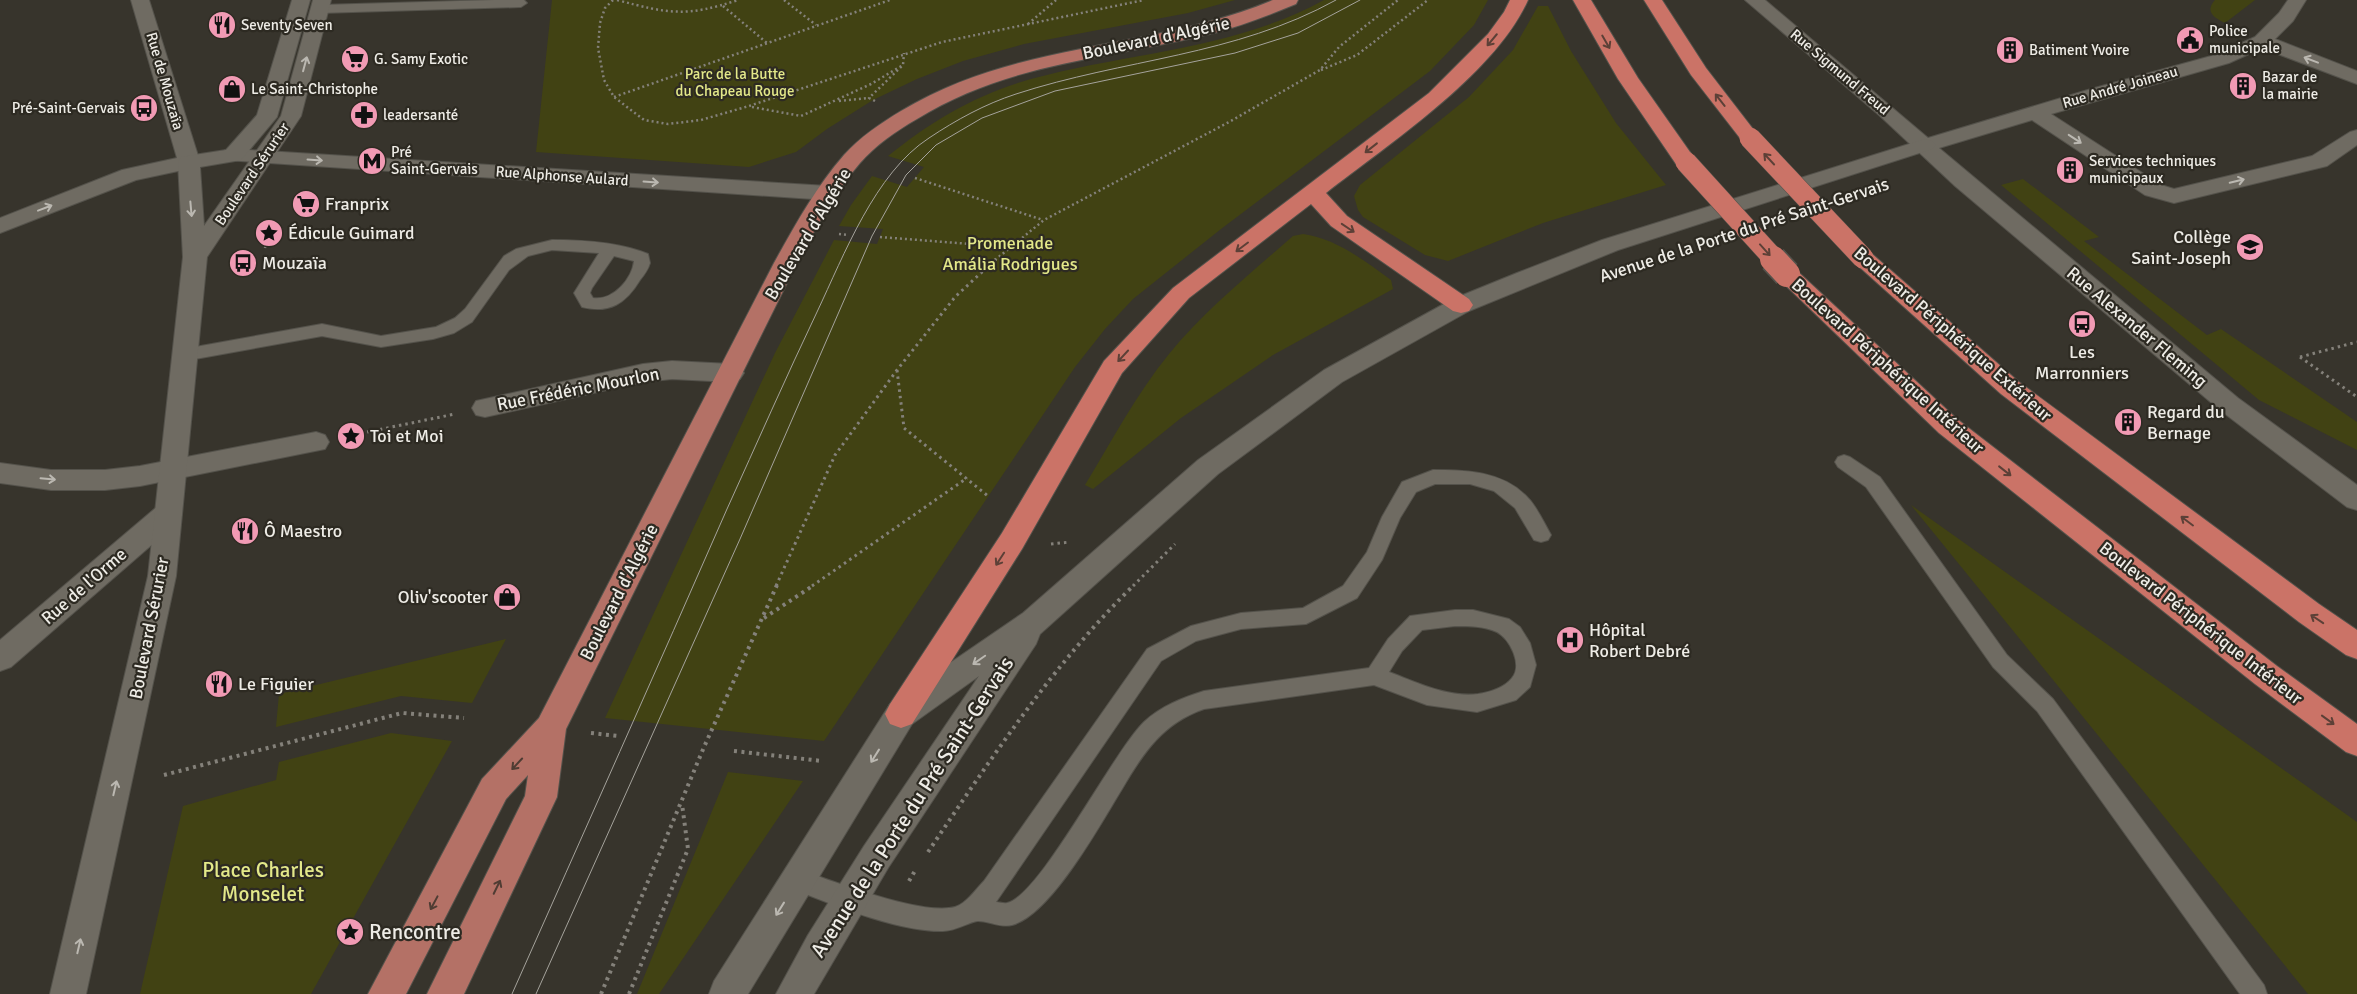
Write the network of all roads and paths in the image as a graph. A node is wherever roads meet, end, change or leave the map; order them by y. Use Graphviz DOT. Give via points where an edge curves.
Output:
graph roads {
  1 [pos="140,0"];
  2 [pos="301,0"];
  3 [pos="613,0"];
  4 [pos="617,0"];
  5 [pos="738,0"];
  6 [pos="784,0"];
  7 [pos="890,0"];
  8 [pos="1056,0"];
  9 [pos="1123,0"];
  10 [pos="1144,0"];
  11 [pos="1289,0"];
  12 [pos="1398,0"];
  13 [pos="1428,0"];
  14 [pos="1520,0"];
  15 [pos="1582,0"];
  16 [pos="1653,0"];
  17 [pos="1754,0"];
  18 [pos="2297,0"];
  19 [pos="521,3"];
  20 [pos="321,5"];
  21 [pos="722,5"];
  22 [pos="1123,5"];
  23 [pos="1028,24"];
  24 [pos="817,26"];
  25 [pos="2262,41"];
  26 [pos="767,43"];
  27 [pos="904,53"];
  28 [pos="903,65"];
  29 [pos="1320,70"];
  30 [pos="2357,78"];
  31 [pos="614,97"];
  32 [pos="868,98"];
  33 [pos="836,101"];
  34 [pos="880,103"];
  35 [pos="749,106"];
  36 [pos="2034,112"];
  37 [pos="2357,136"];
  38 [pos="1925,145"];
  39 [pos="233,154"];
  40 [pos="266,156"];
  41 [pos="189,162"];
  42 [pos="915,178"];
  43 [pos="828,193"];
  44 [pos="1314,193"];
  45 [pos="1044,220"];
  46 [pos="0,226"];
  47 [pos="269,230"];
  48 [pos="880,237"];
  49 [pos="1009,246"];
  50 [pos="265,248"];
  51 [pos="609,251"];
  52 [pos="195,256"];
  53 [pos="1461,306"];
  54 [pos="2357,342"];
  55 [pos="184,355"];
  56 [pos="898,370"];
  57 [pos="731,373"];
  58 [pos="2357,397"];
  59 [pos="485,408"];
  60 [pos="452,415"];
  61 [pos="344,436"];
  62 [pos="316,442"];
  63 [pos="1844,462"];
  64 [pos="173,469"];
  65 [pos="0,473"];
  66 [pos="967,478"];
  67 [pos="2353,495"];
  68 [pos="988,496"];
  69 [pos="168,514"];
  70 [pos="1542,535"];
  71 [pos="1176,539"];
  72 [pos="764,618"];
  73 [pos="1034,622"];
  74 [pos="2357,646"];
  75 [pos="4,649"];
  76 [pos="1375,676"];
  77 [pos="900,714"];
  78 [pos="464,718"];
  79 [pos="550,728"];
  80 [pos="591,733"];
  81 [pos="618,736"];
  82 [pos="2357,742"];
  83 [pos="734,751"];
  84 [pos="822,761"];
  85 [pos="164,775"];
  86 [pos="682,802"];
  87 [pos="922,860"];
  88 [pos="798,880"];
  89 [pos="851,899"];
  90 [pos="972,908"];
  91 [pos="68,994"];
  92 [pos="386,994"];
  93 [pos="445,994"];
  94 [pos="601,994"];
  95 [pos="629,994"];
  96 [pos="727,994"];
  97 [pos="794,994"];
  98 [pos="2255,994"];
  1 -- 41 [label="street, Rue de Mouzaïa" via="156,42"];
  2 -- 39 [label="street, Boulevard Sérurier" via="267,117"];
  3 -- 31 [label="path" via="605,8 600,23 598,48 604,80"];
  4 -- 21 [label="path" via="674,12 707,10"];
  5 -- 21 [label="path"];
  6 -- 24 [label="path"];
  7 -- 24 [label="path"];
  8 -- 23 [label="path"];
  9 -- 22 [label="path"];
  10 -- 22 [label="path"];
  11 -- 43 [label="main road, Boulevard d'Algérie" via="1229,23 1021,66 959,88 875,138 853,158"];
  12 -- 29 [label="path" via="1339,46"];
  13 -- 29 [label="path" via="1357,55"];
  14 -- 44 [label="highway, one-way" via="1494,38 1436,97"];
  15 -- 82 [label="highway, Boulevard Périphérique Intérieur, one-way, bridge" via="1628,79 1686,162 1787,274 1948,426 2266,675"];
  74 -- 16 [label="highway, Boulevard Périphérique Extérieur, one-way, bridge" via="2010,388 1863,258 1750,138 1698,71"];
  17 -- 38 [label="street, Rue Sigmund Freud"];
  18 -- 25 [label="street, Rue André Joineau" via="2286,17"];
  19 -- 20 [label="lane"];
  40 -- 20 [label="street, Boulevard Sérurier, one-way" via="292,116"];
  21 -- 26 [label="path"];
  22 -- 23 [label="path"];
  23 -- 27 [label="path"];
  24 -- 26 [label="path"];
  30 -- 25 [label="street, one-way"];
  25 -- 36 [label="street, Rue André Joineau" via="2222,59"];
  26 -- 31 [label="path"];
  27 -- 28 [label="path"];
  27 -- 35 [label="path"];
  28 -- 32 [label="path"];
  28 -- 33 [label="path"];
  29 -- 45 [label="path"];
  31 -- 35 [label="path" via="644,120 668,124 701,120"];
  32 -- 33 [label="path"];
  32 -- 34 [label="path"];
  33 -- 35 [label="path" via="801,116"];
  36 -- 37 [label="street, one-way" via="2153,190 2174,196 2319,162"];
  36 -- 38 [label="street, Rue André Joineau"];
  38 -- 53 [label="street, Avenue de la Porte du Pré Saint-Gervais" via="1610,245"];
  38 -- 67 [label="street, Rue Alexander Fleming" via="1978,194 2229,404"];
  39 -- 40 [label="street, Rue Alphonse Aulard"];
  39 -- 41 [label="street, Rue Alphonse Aulard"];
  40 -- 43 [label="street, Rue Alphonse Aulard, one-way"];
  40 -- 52 [label="street, Boulevard Sérurier"];
  46 -- 41 [label="street, Rue Alphonse Aulard, one-way" via="130,175"];
  41 -- 52 [label="street, Boulevard Sérurier, one-way"];
  42 -- 45 [label="path"];
  43 -- 57 [label="main road, Boulevard d'Algérie" via="777,281"];
  44 -- 53 [label="highway, one-way" via="1339,221"];
  44 -- 77 [label="highway, one-way" via="1181,293 1113,367 1012,541"];
  45 -- 49 [label="path"];
  47 -- 50 [label="path"];
  48 -- 49 [label="path"];
  49 -- 56 [label="path" via="956,297"];
  51 -- 55 [label="lane" via="542,244 527,248 509,260 471,315 446,330 385,342 338,330 322,330"];
  52 -- 55 [label="street, Boulevard Sérurier"];
  53 -- 73 [label="street, Avenue de la Porte du Pré Saint-Gervais" via="1333,376 1216,461"];
  54 -- 58 [label="path" via="2300,357"];
  55 -- 64 [label="street, Boulevard Sérurier"];
  56 -- 66 [label="path" via="904,428"];
  56 -- 72 [label="path" via="836,455"];
  57 -- 59 [label="street, Rue Frédéric Mourlon" via="672,370 643,374"];
  57 -- 79 [label="main road, Boulevard d'Algérie"];
  60 -- 61 [label="path"];
  62 -- 64 [label="street"];
  63 -- 98 [label="lane" via="1873,482 2000,661 2046,705"];
  65 -- 64 [label="street, one-way" via="51,480 105,480"];
  64 -- 69 [label="street, Boulevard Sérurier"];
  66 -- 68 [label="path"];
  66 -- 72 [label="path" via="872,547"];
  69 -- 75 [label="street, Rue de l'Orme"];
  91 -- 69 [label="street, Boulevard Sérurier, one-way" via="157,600"];
  70 -- 90 [label="lane" via="1522,503 1500,486 1470,477 1433,477 1409,487 1375,555 1350,592 1306,616 1233,623 1191,634 1154,655 992,888"];
  71 -- 87 [label="path, Avenue de la Porte du Pré Saint-Gervais" via="1174,547 1113,607 1062,666 986,764"];
  72 -- 86 [label="path"];
  73 -- 77 [label="street, Avenue de la Porte du Pré Saint-Gervais, one-way"];
  73 -- 89 [label="street, Avenue de la Porte du Pré Saint-Gervais" via="925,781"];
  76 -- 76 [label="lane" via="1427,696 1453,702 1477,702 1509,694 1523,680 1526,665 1523,649 1513,633 1502,626 1474,618 1455,618 1417,622 1395,645"];
  76 -- 90 [label="lane" via="1204,700 1167,716 1136,746 1046,885 1026,907 1010,914"];
  77 -- 88 [label="street, Avenue de la Porte du Pré Saint-Gervais, one-way"];
  78 -- 85 [label="path" via="402,713"];
  79 -- 92 [label="main road, Boulevard d'Algérie, one-way" via="494,789"];
  93 -- 79 [label="main road, Boulevard d'Algérie, one-way" via="541,796"];
  80 -- 81 [label="path"];
  83 -- 84 [label="path"];
  86 -- 94 [label="path"];
  86 -- 95 [label="path" via="688,849"];
  88 -- 89 [label="lane"];
  88 -- 96 [label="street, Avenue de la Porte du Pré Saint-Gervais, one-way"];
  89 -- 90 [label="lane" via="933,920 957,918"];
  89 -- 97 [label="street, Avenue de la Porte du Pré Saint-Gervais"];
}
